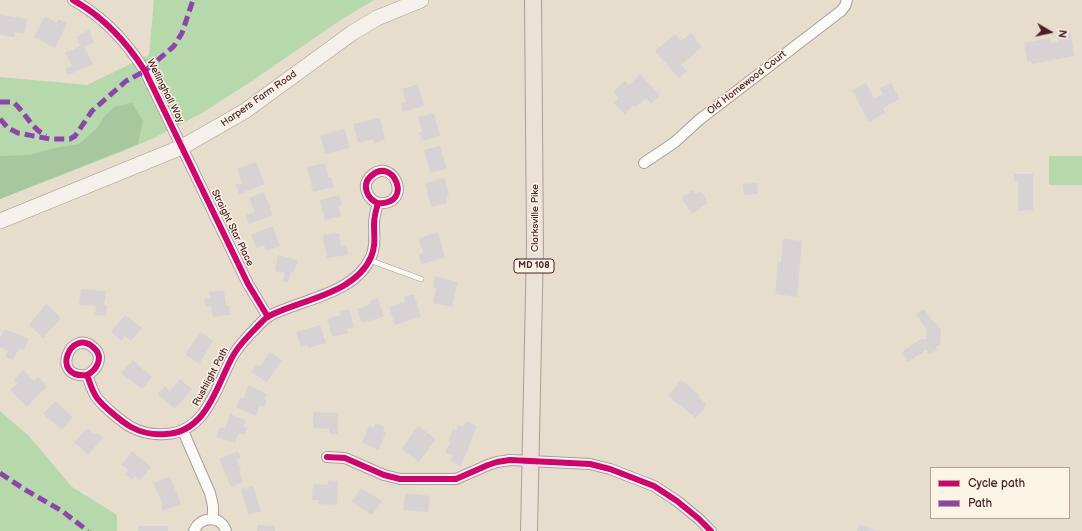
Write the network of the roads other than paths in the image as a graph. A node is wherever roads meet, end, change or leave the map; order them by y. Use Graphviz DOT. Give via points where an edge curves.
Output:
graph roads {
  1 [pos="73,0"];
  2 [pos="421,0"];
  3 [pos="533,0"];
  4 [pos="847,0"];
  5 [pos="182,147"];
  6 [pos="644,163"];
  7 [pos="378,203"];
  8 [pos="0,221"];
  9 [pos="369,260"];
  10 [pos="421,279"];
  11 [pos="268,317"];
  12 [pos="87,375"];
  13 [pos="183,431"];
  14 [pos="327,457"];
  15 [pos="531,461"];
  16 [pos="213,519"];
  17 [pos="194,531"];
  18 [pos="226,531"];
  19 [pos="529,531"];
  20 [pos="711,531"];
  1 -- 5 [label="street, Wellinghall Way" via="110,26 134,54 145,70"];
  2 -- 5 [label="main road, Harpers Farm Road" via="378,18 352,33 245,111"];
  3 -- 15 [label="main road, Clarksville Pike / MD 108" via="535,246"];
  4 -- 6 [label="street, Old Homewood Court" via="841,10 699,120 675,142"];
  5 -- 8 [label="main road, Harpers Farm Road"];
  5 -- 11 [label="street, Straight Star Place" via="248,284"];
  7 -- 9 [label="street, Rushlight Path" via="374,245"];
  9 -- 10 [label="lane"];
  9 -- 11 [label="street, Rushlight Path" via="357,277 344,286"];
  11 -- 13 [label="street, Rushlight Path" via="235,352 208,407"];
  12 -- 13 [label="street, Rushlight Path" via="97,398 129,426 160,435"];
  13 -- 16 [label="street" via="210,493 214,506"];
  14 -- 15 [label="street" via="345,458 392,478 432,480 456,480 497,462"];
  15 -- 19 [label="main road, Clarksville Pike / MD 108"];
  15 -- 20 [label="street" via="590,464 632,476 677,501"];
  16 -- 17 [label="street" via="201,522"];
  16 -- 18 [label="street" via="221,523"];
}
